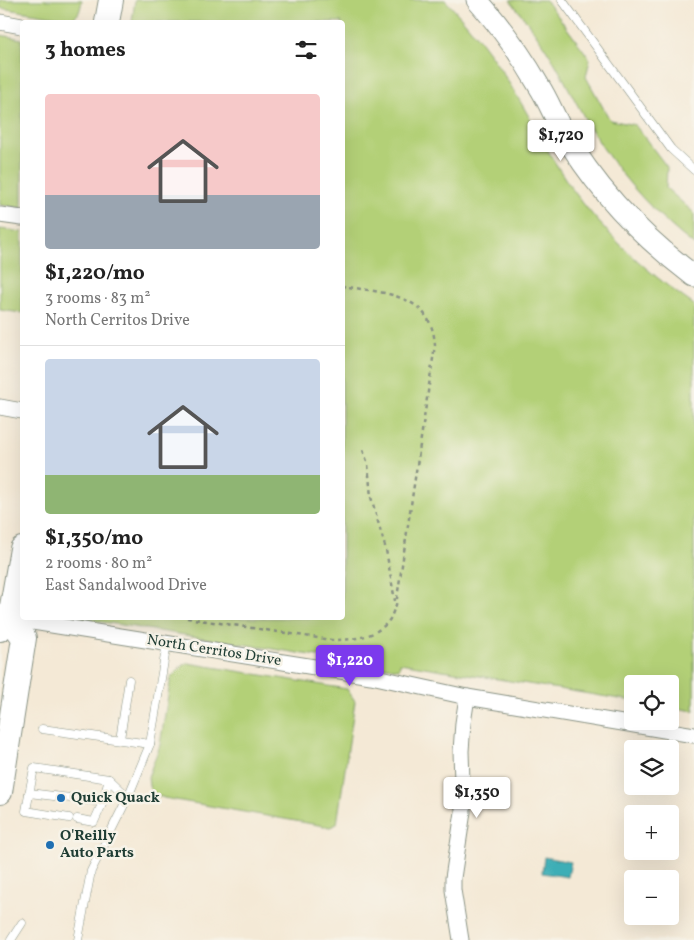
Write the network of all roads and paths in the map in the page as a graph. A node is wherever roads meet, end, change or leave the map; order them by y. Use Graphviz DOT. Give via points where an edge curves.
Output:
graph roads {
  1 [pos="111,0"];
  2 [pos="477,0"];
  3 [pos="562,0"];
  4 [pos="106,20"];
  5 [pos="0,22"];
  6 [pos="20,26"];
  7 [pos="694,170"];
  8 [pos="0,215"];
  9 [pos="20,218"];
  10 [pos="694,276"];
  11 [pos="345,286"];
  12 [pos="0,407"];
  13 [pos="20,411"];
  14 [pos="362,450"];
  15 [pos="20,557"];
  16 [pos="396,605"];
  17 [pos="200,620"];
  18 [pos="3,621"];
  19 [pos="167,643"];
  20 [pos="130,680"];
  21 [pos="467,697"];
  22 [pos="42,729"];
  23 [pos="694,735"];
  24 [pos="120,739"];
  25 [pos="150,744"];
  26 [pos="109,779"];
  27 [pos="0,792"];
  28 [pos="29,793"];
  29 [pos="128,797"];
  30 [pos="104,802"];
  31 [pos="69,818"];
  32 [pos="77,819"];
  33 [pos="22,923"];
  34 [pos="10,940"];
  35 [pos="78,940"];
  36 [pos="461,940"];
  1 -- 4 [label="main road"];
  2 -- 10 [label="street" via="513,46 540,87 562,130 600,186 636,226"];
  3 -- 7 [label="lane" via="671,149"];
  5 -- 6 [label="street"];
  8 -- 9 [label="street"];
  11 -- 16 [label="path" via="394,294 412,302 431,323 434,335"];
  12 -- 13 [label="street"];
  14 -- 16 [label="path" via="368,464 372,497"];
  15 -- 18 [label="main road"];
  16 -- 17 [label="path" via="389,620 379,630 366,637 348,640"];
  18 -- 19 [label="street, North Cerritos Drive"];
  18 -- 27 [label="main road" via="24,638"];
  19 -- 21 [label="street, North Cerritos Drive" via="371,676"];
  19 -- 25 [label="lane"];
  20 -- 24 [label="lane"];
  21 -- 23 [label="street, North Cerritos Drive"];
  21 -- 36 [label="street" via="461,751 462,812 452,890"];
  22 -- 24 [label="lane"];
  24 -- 25 [label="lane"];
  25 -- 29 [label="lane"];
  26 -- 28 [label="lane" via="34,768"];
  26 -- 29 [label="lane"];
  26 -- 30 [label="lane"];
  28 -- 30 [label="lane"];
  28 -- 31 [label="lane" via="26,811"];
  29 -- 35 [label="lane" via="91,871"];
  30 -- 32 [label="lane" via="94,822"];
  33 -- 34 [label="lane"];
}
